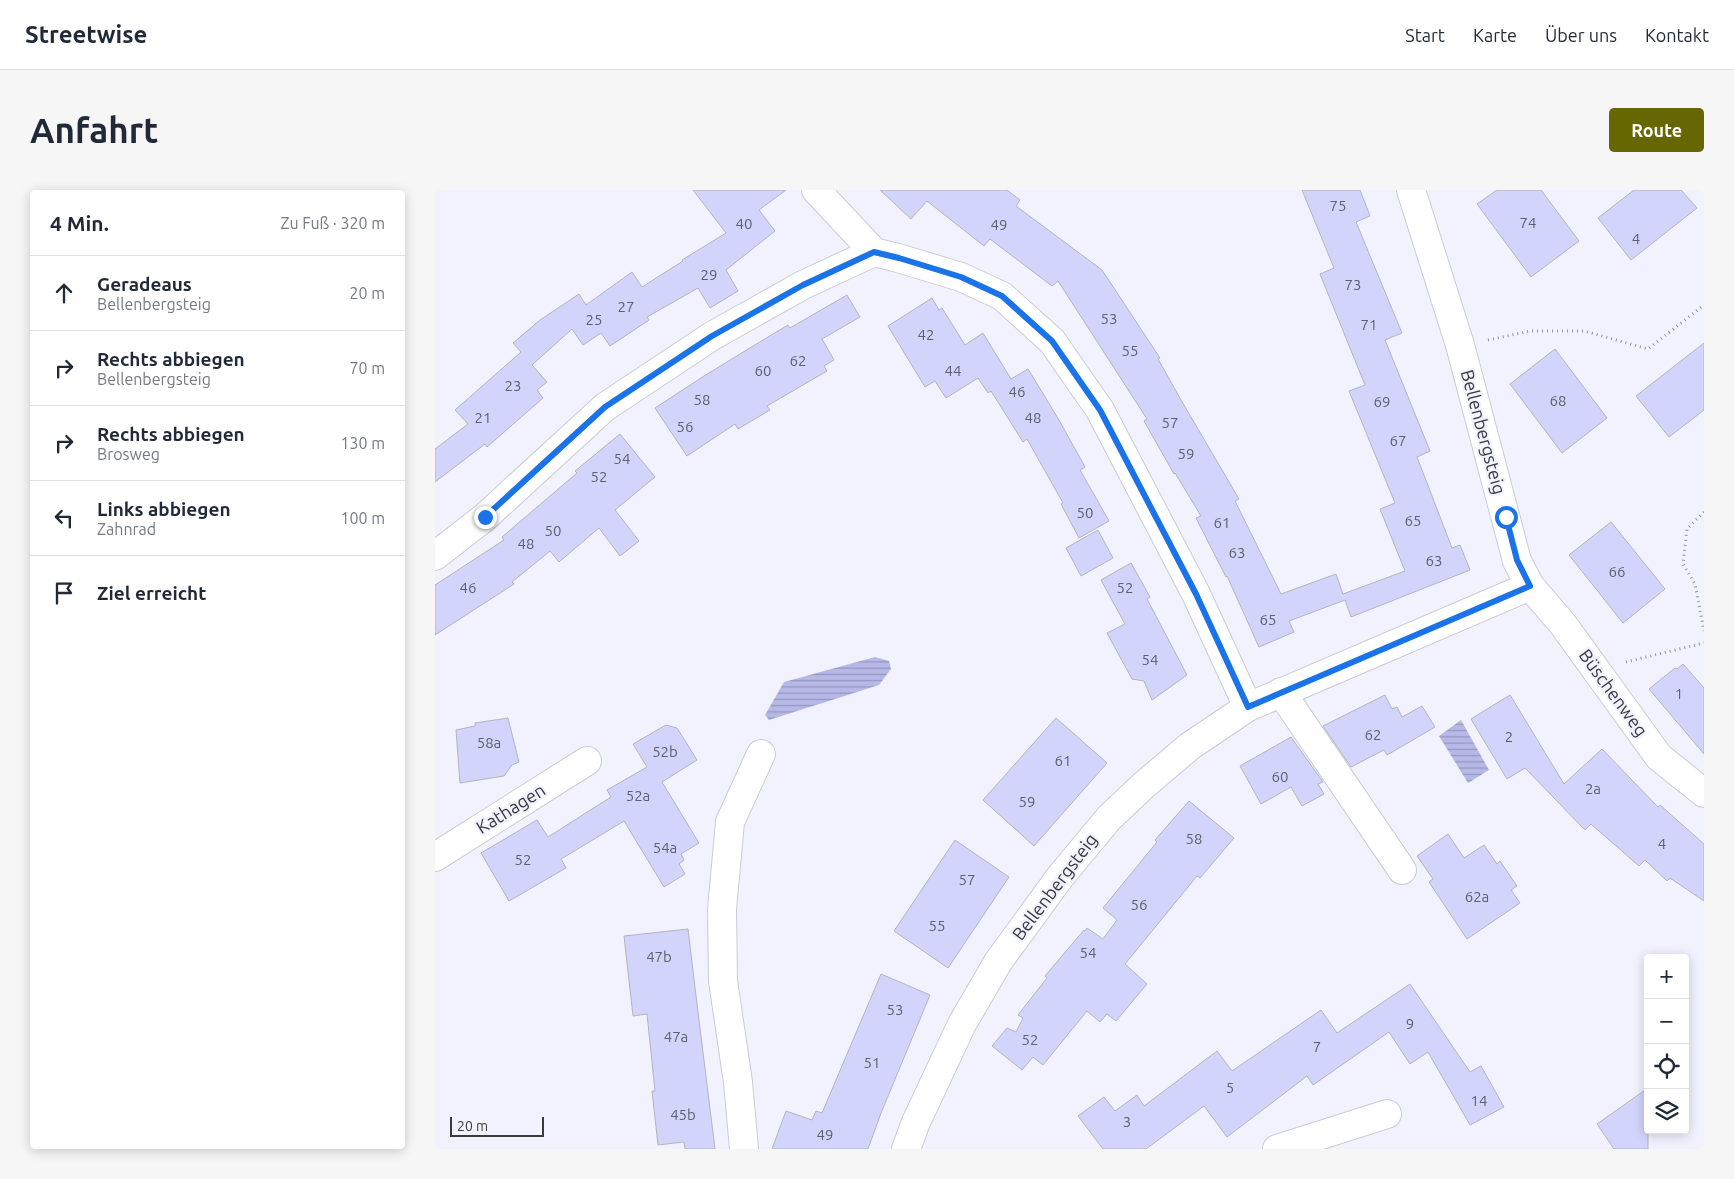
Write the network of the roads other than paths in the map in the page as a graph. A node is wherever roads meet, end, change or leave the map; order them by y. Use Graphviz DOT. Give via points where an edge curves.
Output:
graph roads {
  1 [pos="816,190"];
  2 [pos="1411,190"];
  3 [pos="874,252"];
  4 [pos="435,556"];
  5 [pos="1530,586"];
  6 [pos="1281,692"];
  7 [pos="1248,707"];
  8 [pos="761,754"];
  9 [pos="587,762"];
  10 [pos="1704,793"];
  11 [pos="435,857"];
  12 [pos="1402,870"];
  13 [pos="1387,1114"];
  14 [pos="744,1149"];
  15 [pos="905,1149"];
  16 [pos="1277,1149"];
  1 -- 3 [label="street"];
  2 -- 5 [label="street, Bellenbergsteig" via="1460,345 1517,560"];
  3 -- 4 [label="street" via="803,285 712,336 605,407 485,517"];
  3 -- 7 [label="street" via="961,277 1002,296 1052,341 1100,410 1196,594"];
  5 -- 6 [label="street, Bellenbergsteig"];
  5 -- 10 [label="street, Büschenweg" via="1562,623 1659,757"];
  6 -- 7 [label="street, Bellenbergsteig"];
  6 -- 12 [label="street"];
  7 -- 15 [label="street, Bellenbergsteig" via="1190,746 1144,785 1109,818 1060,877 998,962 962,1024"];
  8 -- 14 [label="street" via="730,822 722,909 723,981"];
  9 -- 11 [label="street, Kathagen"];
  13 -- 16 [label="street"];
}
